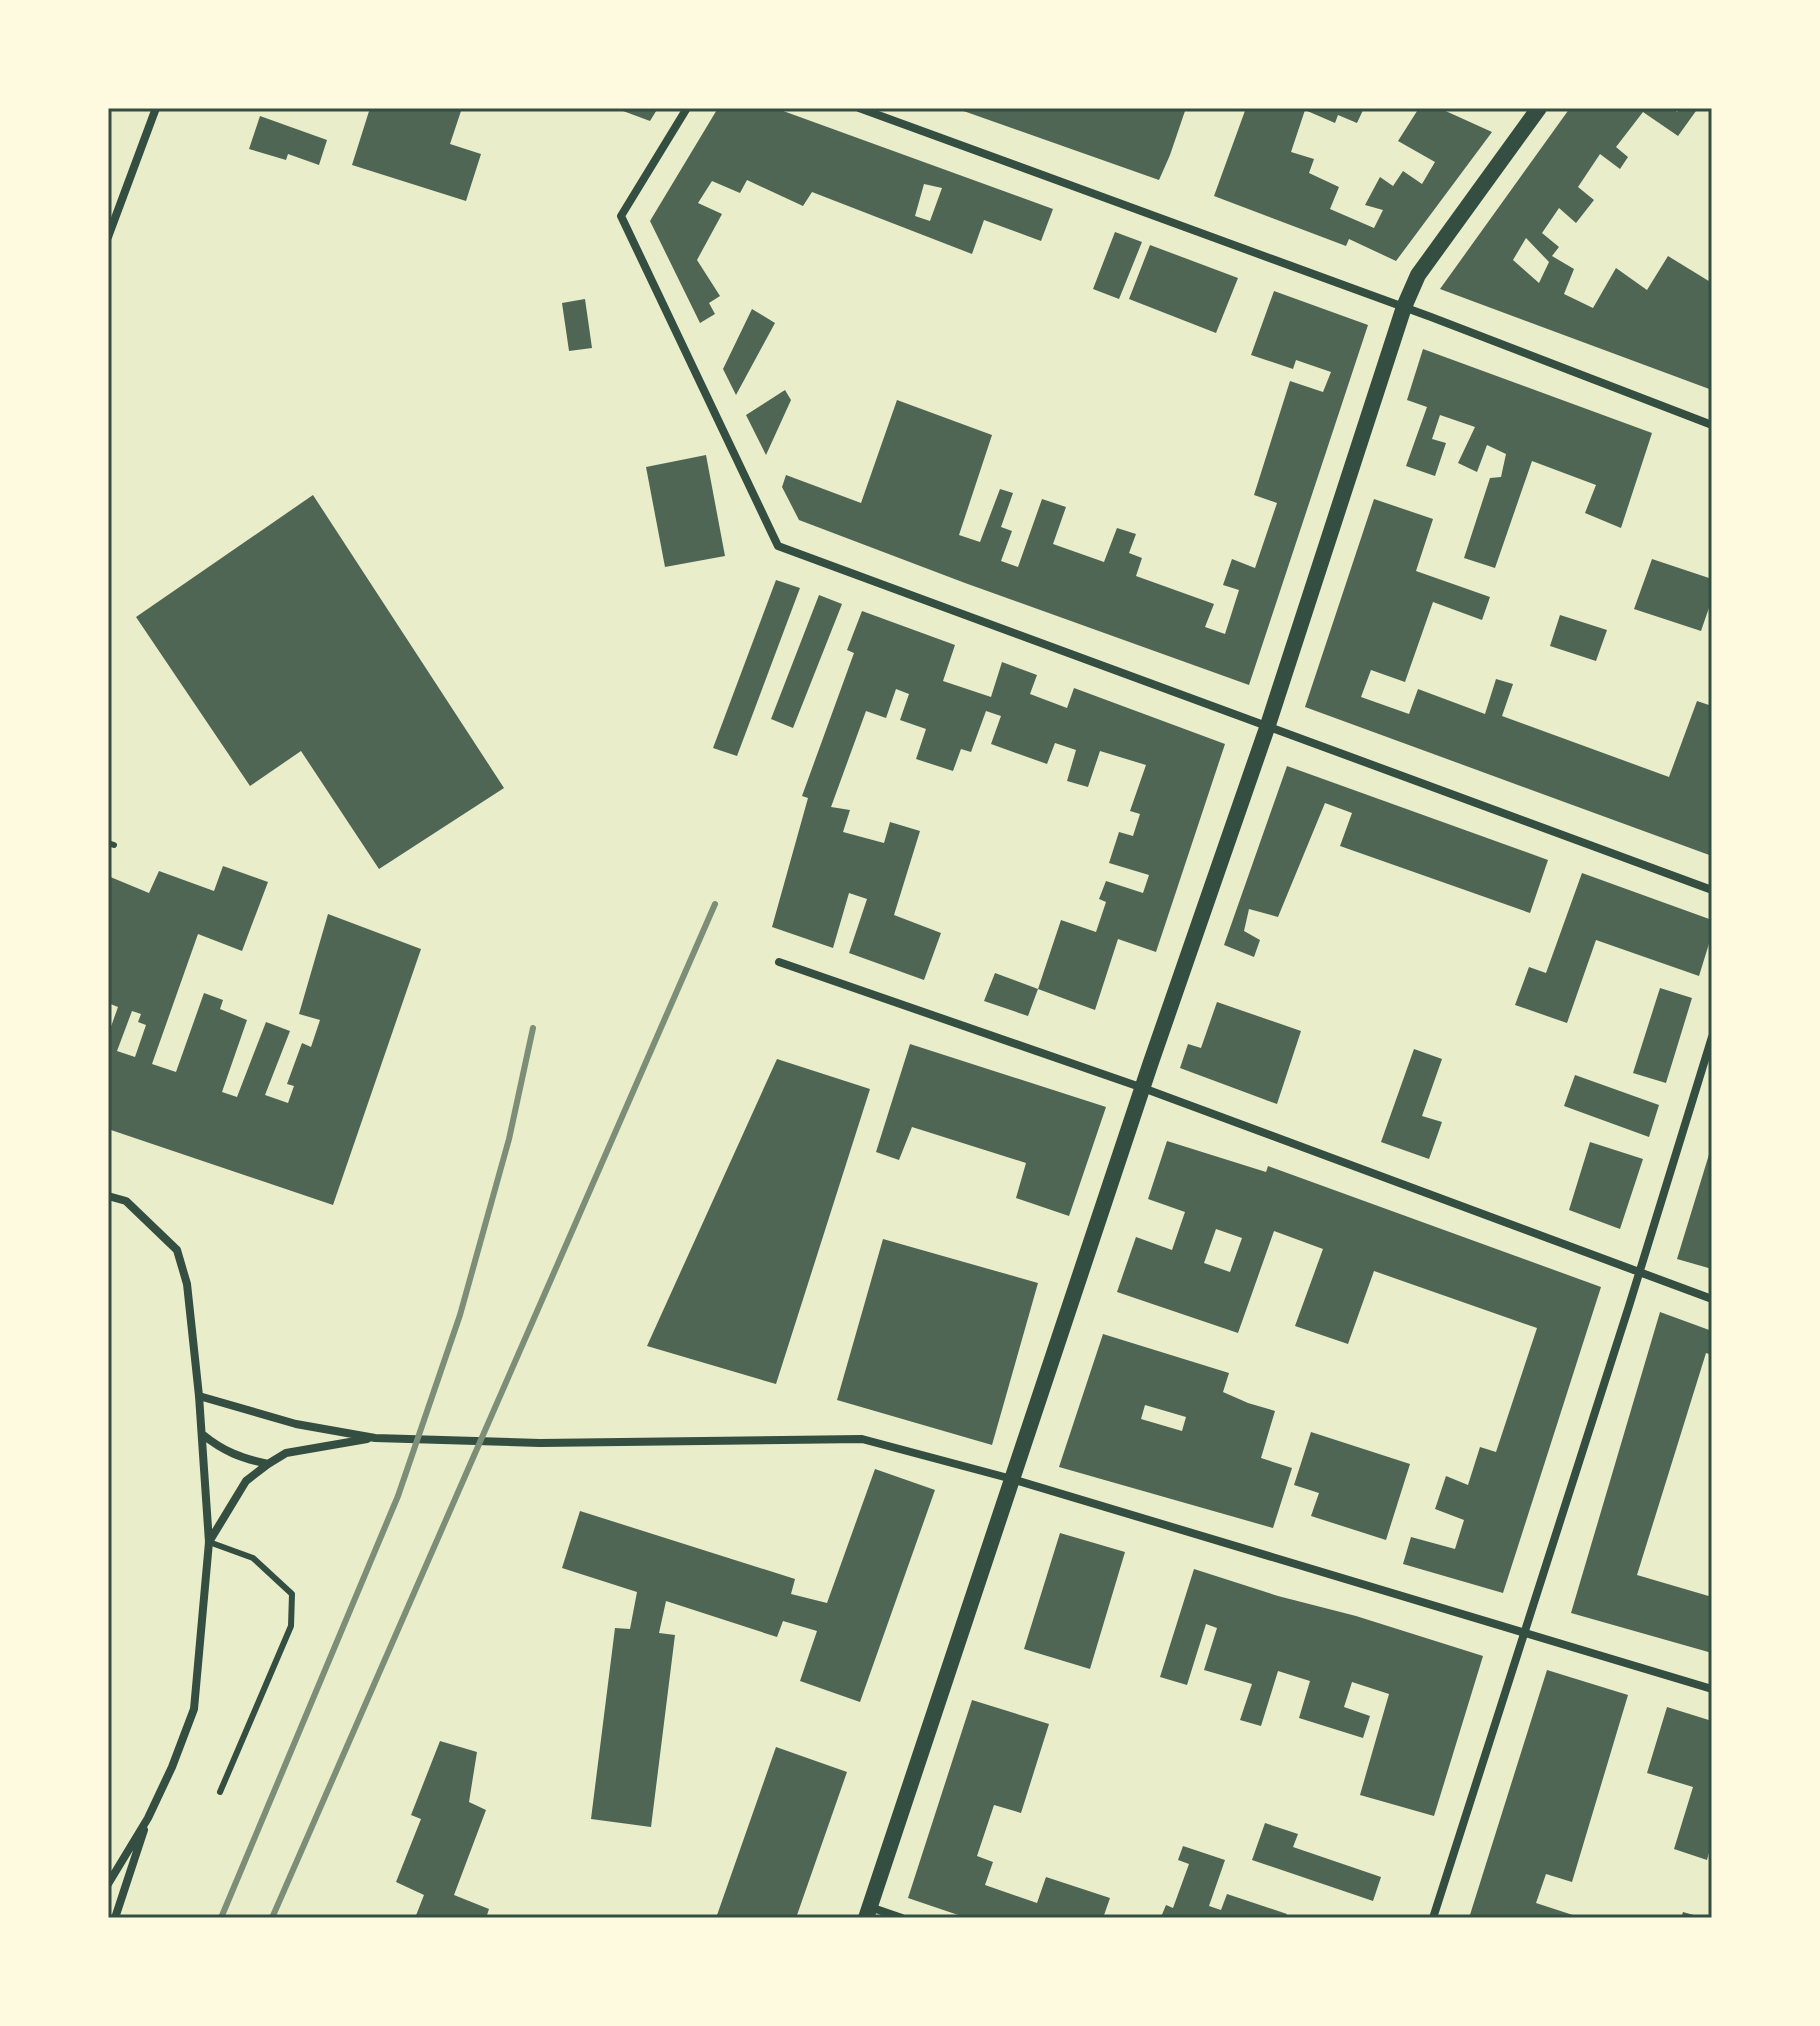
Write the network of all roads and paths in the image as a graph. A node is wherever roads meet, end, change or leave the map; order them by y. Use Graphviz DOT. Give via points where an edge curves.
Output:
graph roads {
  1 [pos="156,108"];
  2 [pos="687,108"];
  3 [pos="859,108"];
  4 [pos="1539,108"];
  5 [pos="108,237"];
  6 [pos="1404,307"];
  7 [pos="1712,425"];
  8 [pos="1268,725"];
  9 [pos="1712,890"];
  10 [pos="779,962"];
  11 [pos="1712,1037"];
  12 [pos="1143,1088"];
  13 [pos="108,1196"];
  14 [pos="1639,1273"];
  15 [pos="1712,1299"];
  16 [pos="199,1396"];
  17 [pos="202,1434"];
  18 [pos="375,1438"];
  19 [pos="268,1464"];
  20 [pos="1012,1479"];
  21 [pos="209,1542"];
  22 [pos="1524,1632"];
  23 [pos="1712,1689"];
  24 [pos="220,1792"];
  25 [pos="148,1818"];
  26 [pos="108,1884"];
  27 [pos="868,1913"];
  28 [pos="115,1918"];
  29 [pos="902,1918"];
  30 [pos="1433,1918"];
  1 -- 5 [label="street"];
  2 -- 8 [label="street" via="621,216 778,546"];
  3 -- 6 [label="street"];
  4 -- 6 [label="main road" via="1418,275"];
  6 -- 7 [label="street"];
  6 -- 8 [label="main road"];
  8 -- 9 [label="street"];
  8 -- 12 [label="main road"];
  10 -- 12 [label="street"];
  11 -- 14 [label="street"];
  12 -- 14 [label="street"];
  12 -- 20 [label="main road"];
  13 -- 16 [label="street" via="126,1201 177,1250 187,1284"];
  14 -- 15 [label="street"];
  14 -- 22 [label="street"];
  16 -- 17 [label="street"];
  16 -- 18 [label="street" via="296,1424"];
  17 -- 19 [label="street" via="242,1458"];
  17 -- 21 [label="street"];
  18 -- 19 [label="street" via="286,1453"];
  18 -- 20 [label="street" via="540,1443 862,1439"];
  19 -- 21 [label="street" via="246,1481"];
  20 -- 22 [label="street"];
  20 -- 27 [label="main road"];
  21 -- 24 [label="lane" via="253,1558 292,1594 291,1626"];
  21 -- 25 [label="street" via="194,1709"];
  22 -- 23 [label="street"];
  22 -- 30 [label="street"];
  25 -- 26 [label="street"];
  25 -- 28 [label="street"];
  27 -- 29 [label="street"];
}
